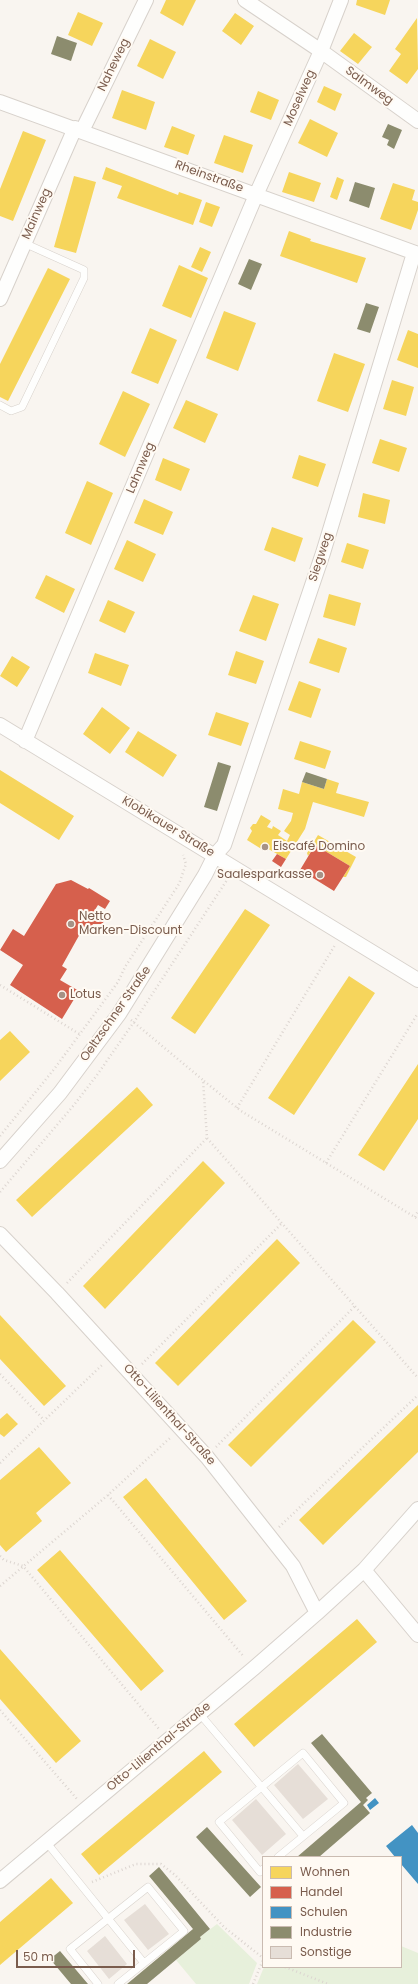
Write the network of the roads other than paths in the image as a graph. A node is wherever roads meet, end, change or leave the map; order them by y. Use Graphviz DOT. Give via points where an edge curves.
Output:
graph roads {
  1 [pos="146,0"];
  2 [pos="245,0"];
  3 [pos="341,0"];
  4 [pos="320,51"];
  5 [pos="0,102"];
  6 [pos="418,121"];
  7 [pos="79,130"];
  8 [pos="256,195"];
  9 [pos="24,244"];
  10 [pos="416,254"];
  11 [pos="4,281"];
  12 [pos="0,299"];
  13 [pos="0,405"];
  14 [pos="0,725"];
  15 [pos="25,741"];
  16 [pos="215,855"];
  17 [pos="418,980"];
  18 [pos="0,1161"];
  19 [pos="0,1234"];
  20 [pos="418,1509"];
  21 [pos="364,1570"];
  22 [pos="317,1613"];
  23 [pos="418,1635"];
  24 [pos="199,1713"];
  25 [pos="261,1787"];
  26 [pos="303,1836"];
  27 [pos="47,1843"];
  28 [pos="279,1856"];
  29 [pos="262,1870"];
  30 [pos="0,1881"];
  31 [pos="108,1918"];
  32 [pos="144,1963"];
  33 [pos="98,1984"];
  34 [pos="118,1984"];
  1 -- 7 [label="street, Naheweg"];
  2 -- 4 [label="street, Salmweg"];
  3 -- 4 [label="street, Moselweg"];
  4 -- 6 [label="street, Salmweg"];
  4 -- 8 [label="street, Moselweg"];
  5 -- 7 [label="street, Rheinstraße"];
  7 -- 8 [label="street, Rheinstraße"];
  7 -- 9 [label="street, Mainweg"];
  8 -- 10 [label="street, Rheinstraße"];
  8 -- 15 [label="street, Lahnweg"];
  9 -- 11 [label="street, Mainweg"];
  9 -- 13 [label="lane" via="84,270 84,278 22,407 11,411"];
  10 -- 16 [label="street, Siegweg" via="323,553 224,845"];
  11 -- 12 [label="street, Mainweg"];
  14 -- 15 [label="street, Klobikauer Straße"];
  15 -- 16 [label="street, Klobikauer Straße"];
  16 -- 17 [label="street, Klobikauer Straße"];
  16 -- 18 [label="street, Oeltzschner Straße" via="119,1014 60,1093"];
  19 -- 22 [label="street, Otto-Lilienthal-Straße" via="207,1457 293,1566"];
  20 -- 21 [label="street, Otto-Lilienthal-Straße"];
  21 -- 22 [label="street, Otto-Lilienthal-Straße"];
  21 -- 23 [label="street"];
  22 -- 24 [label="street, Otto-Lilienthal-Straße"];
  24 -- 25 [label="lane"];
  24 -- 27 [label="street, Otto-Lilienthal-Straße"];
  25 -- 26 [label="lane"];
  25 -- 26 [label="lane" via="303,1753 344,1803"];
  25 -- 29 [label="lane" via="219,1822 260,1872"];
  26 -- 28 [label="lane"];
  27 -- 30 [label="street, Otto-Lilienthal-Straße"];
  27 -- 31 [label="lane"];
  31 -- 32 [label="lane"];
  31 -- 32 [label="lane" via="148,1886 184,1931"];
  31 -- 33 [label="lane" via="70,1949"];
  32 -- 34 [label="lane"];
}
